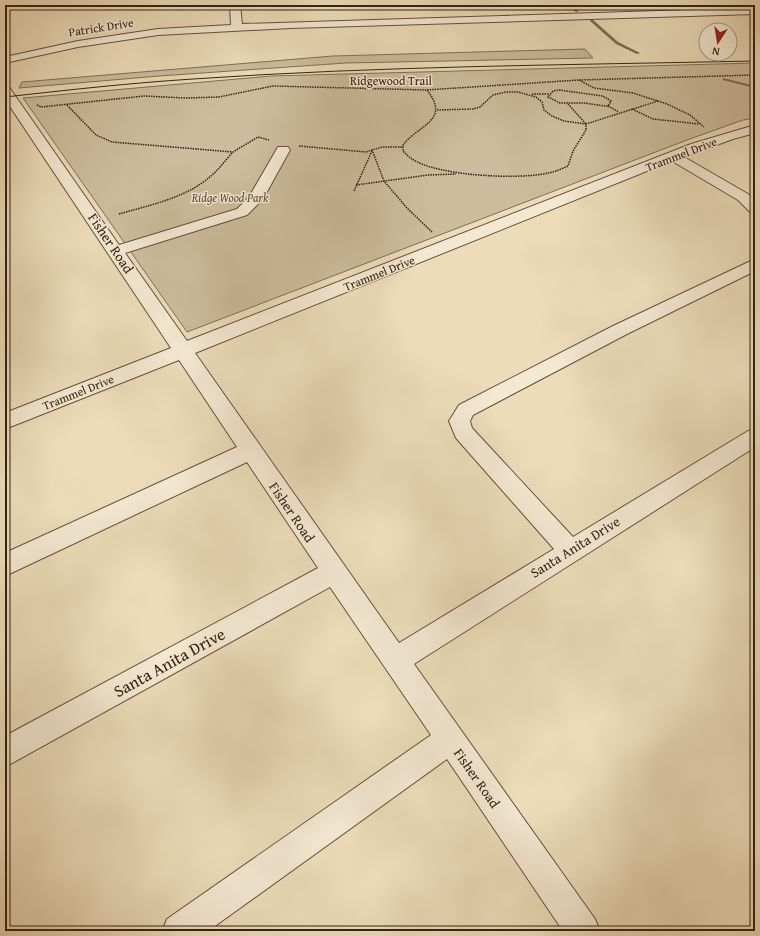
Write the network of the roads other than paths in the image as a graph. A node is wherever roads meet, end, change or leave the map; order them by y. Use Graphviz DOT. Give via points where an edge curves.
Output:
graph roads {
  1 [pos="235,5"];
  2 [pos="650,5"];
  3 [pos="748,9"];
  4 [pos="658,14"];
  5 [pos="237,27"];
  6 [pos="5,60"];
  7 [pos="5,90"];
  8 [pos="753,131"];
  9 [pos="283,146"];
  10 [pos="672,156"];
  11 [pos="755,209"];
  12 [pos="116,251"];
  13 [pos="755,264"];
  14 [pos="182,351"];
  15 [pos="5,421"];
  16 [pos="755,437"];
  17 [pos="250,450"];
  18 [pos="570,550"];
  19 [pos="5,565"];
  20 [pos="334,572"];
  21 [pos="396,660"];
  22 [pos="450,739"];
  23 [pos="5,752"];
  24 [pos="179,931"];
  25 [pos="584,931"];
  1 -- 5 [label="street"];
  2 -- 4 [label="street"];
  3 -- 4 [label="street, Patrick Drive"];
  4 -- 5 [label="street, Patrick Drive"];
  5 -- 6 [label="street, Patrick Drive" via="116,37"];
  7 -- 12 [label="street, Fisher Road"];
  8 -- 10 [label="street, Trammel Drive" via="728,136"];
  9 -- 12 [label="street" via="255,199 242,212"];
  10 -- 11 [label="street" via="743,197"];
  10 -- 14 [label="street, Trammel Drive"];
  12 -- 14 [label="street, Fisher Road"];
  13 -- 18 [label="street" via="466,410 459,421 463,432"];
  14 -- 15 [label="street, Trammel Drive"];
  14 -- 17 [label="street, Fisher Road"];
  16 -- 18 [label="street, Santa Anita Drive"];
  17 -- 19 [label="street"];
  17 -- 20 [label="street, Fisher Road"];
  18 -- 21 [label="street, Santa Anita Drive"];
  20 -- 21 [label="street, Fisher Road"];
  20 -- 23 [label="street, Santa Anita Drive"];
  21 -- 22 [label="street, Fisher Road"];
  22 -- 24 [label="street"];
  22 -- 25 [label="street, Fisher Road"];
}
